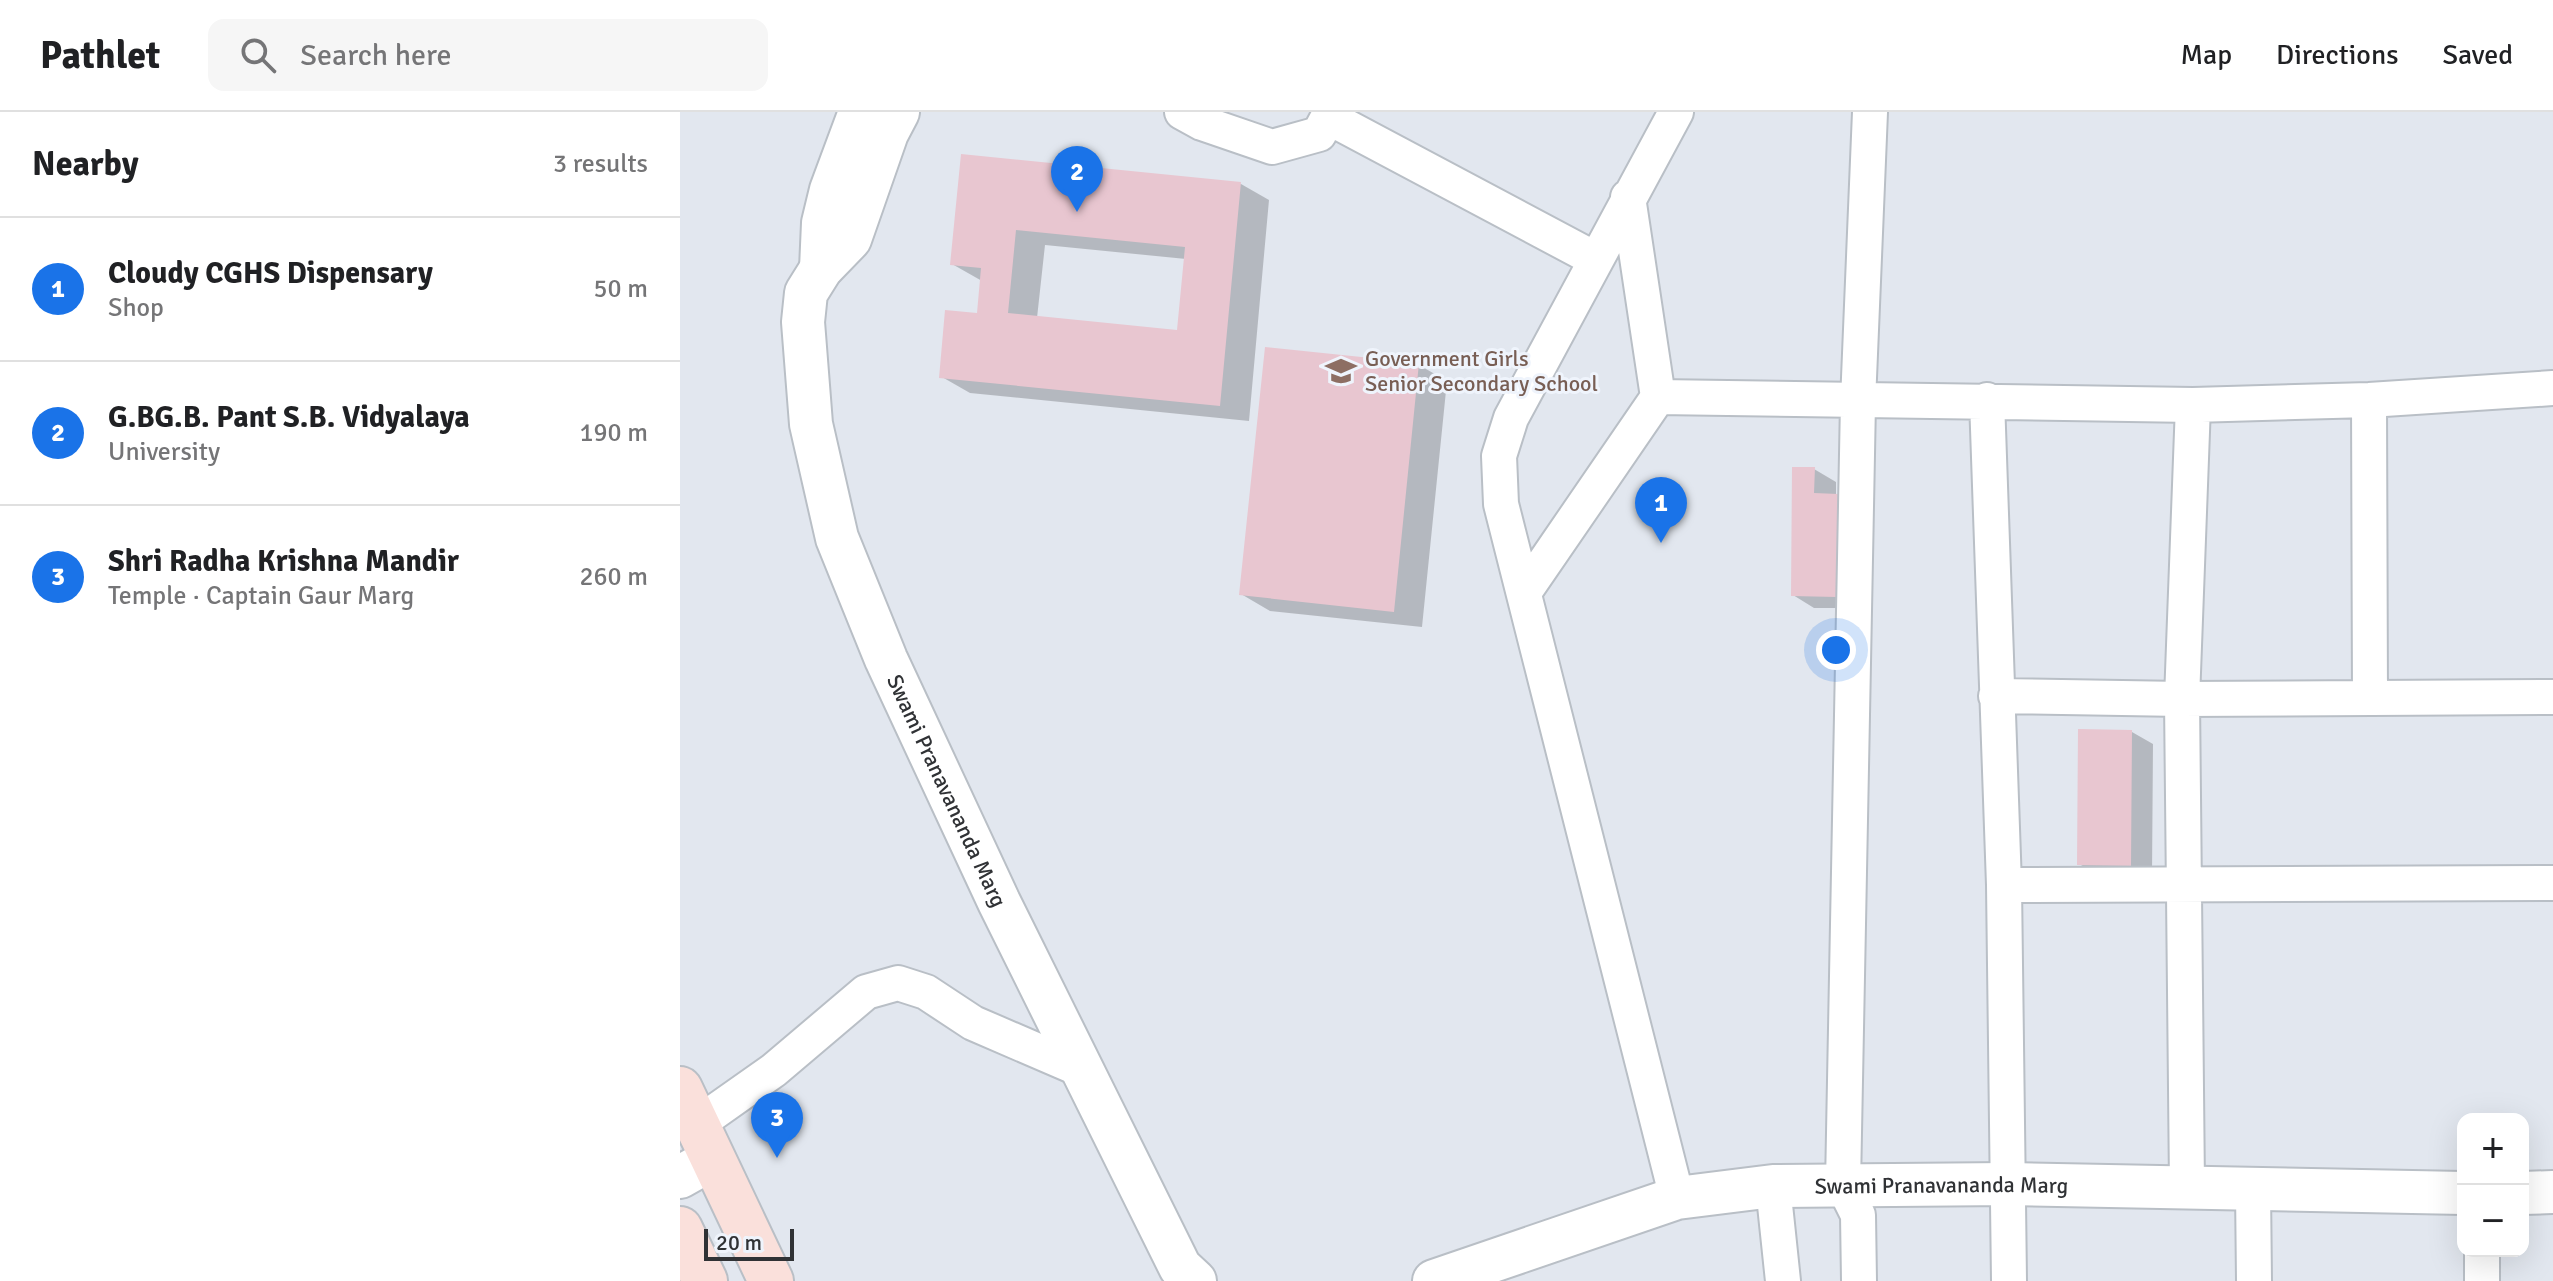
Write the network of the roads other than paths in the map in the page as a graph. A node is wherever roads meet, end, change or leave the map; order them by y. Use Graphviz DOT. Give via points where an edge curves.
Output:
graph roads {
  1 [pos="860,112"];
  2 [pos="898,112"];
  3 [pos="1182,112"];
  4 [pos="1676,112"];
  5 [pos="1870,112"];
  6 [pos="1628,197"];
  7 [pos="1595,259"];
  8 [pos="821,269"];
  9 [pos="2553,388"];
  10 [pos="1658,397"];
  11 [pos="1987,400"];
  12 [pos="2369,400"];
  13 [pos="1858,402"];
  14 [pos="2193,405"];
  15 [pos="1525,591"];
  16 [pos="1996,696"];
  17 [pos="2553,697"];
  18 [pos="2370,698"];
  19 [pos="2182,699"];
  20 [pos="2553,883"];
  21 [pos="2004,885"];
  22 [pos="2185,886"];
  23 [pos="1082,1070"];
  24 [pos="690,1137"];
  25 [pos="2008,1184"];
  26 [pos="1843,1185"];
  27 [pos="1773,1186"];
  28 [pos="2187,1186"];
  29 [pos="2253,1189"];
  30 [pos="2553,1192"];
  31 [pos="2457,1193"];
  32 [pos="2529,1193"];
  33 [pos="1677,1198"];
  34 [pos="680,1229"];
  35 [pos="2482,1257"];
  36 [pos="1500,1270"];
  37 [pos="705,1281"];
  38 [pos="771,1281"];
  39 [pos="1195,1281"];
  40 [pos="1434,1281"];
  41 [pos="1783,1281"];
  42 [pos="1859,1281"];
  43 [pos="2009,1281"];
  44 [pos="2254,1281"];
  45 [pos="2482,1281"];
  1 -- 8 [label="street, Swami Pranavananda Marg" via="831,190"];
  2 -- 8 [label="street, Swami Pranavananda Marg" via="850,239"];
  3 -- 7 [label="street" via="1272,147 1319,134 1328,117"];
  4 -- 6 [label="street"];
  5 -- 13 [label="street"];
  6 -- 7 [label="street"];
  6 -- 10 [label="street"];
  7 -- 15 [label="street" via="1511,418 1499,456 1501,504"];
  8 -- 23 [label="street, Swami Pranavananda Marg" via="806,293 803,322 811,424 837,538 899,687"];
  9 -- 12 [label="street"];
  10 -- 13 [label="street"];
  10 -- 15 [label="street"];
  11 -- 13 [label="street"];
  11 -- 14 [label="street"];
  11 -- 16 [label="street"];
  12 -- 14 [label="street"];
  12 -- 18 [label="street"];
  13 -- 26 [label="street"];
  14 -- 19 [label="street"];
  15 -- 33 [label="street"];
  16 -- 19 [label="street"];
  16 -- 21 [label="street"];
  17 -- 18 [label="street"];
  18 -- 19 [label="street"];
  19 -- 22 [label="street"];
  20 -- 22 [label="street"];
  21 -- 22 [label="street"];
  21 -- 25 [label="street"];
  22 -- 28 [label="street"];
  23 -- 24 [label="street" via="973,1023 926,992 898,983 866,992"];
  23 -- 39 [label="street, Swami Pranavananda Marg" via="1180,1267"];
  24 -- 38 [label="main road"];
  25 -- 26 [label="street, Swami Pranavananda Marg"];
  25 -- 28 [label="street, Swami Pranavananda Marg"];
  25 -- 43 [label="street"];
  26 -- 27 [label="street, Swami Pranavananda Marg"];
  26 -- 42 [label="street" via="1858,1215"];
  27 -- 33 [label="street, Swami Pranavananda Marg"];
  27 -- 41 [label="street"];
  28 -- 29 [label="street, Swami Pranavananda Marg"];
  29 -- 31 [label="street, Swami Pranavananda Marg"];
  29 -- 44 [label="street"];
  30 -- 32 [label="street"];
  33 -- 36 [label="street, Swami Pranavananda Marg"];
  34 -- 37 [label="main road"];
  35 -- 45 [label="street"];
  36 -- 40 [label="street, Swami Pranavananda Marg"];
}
